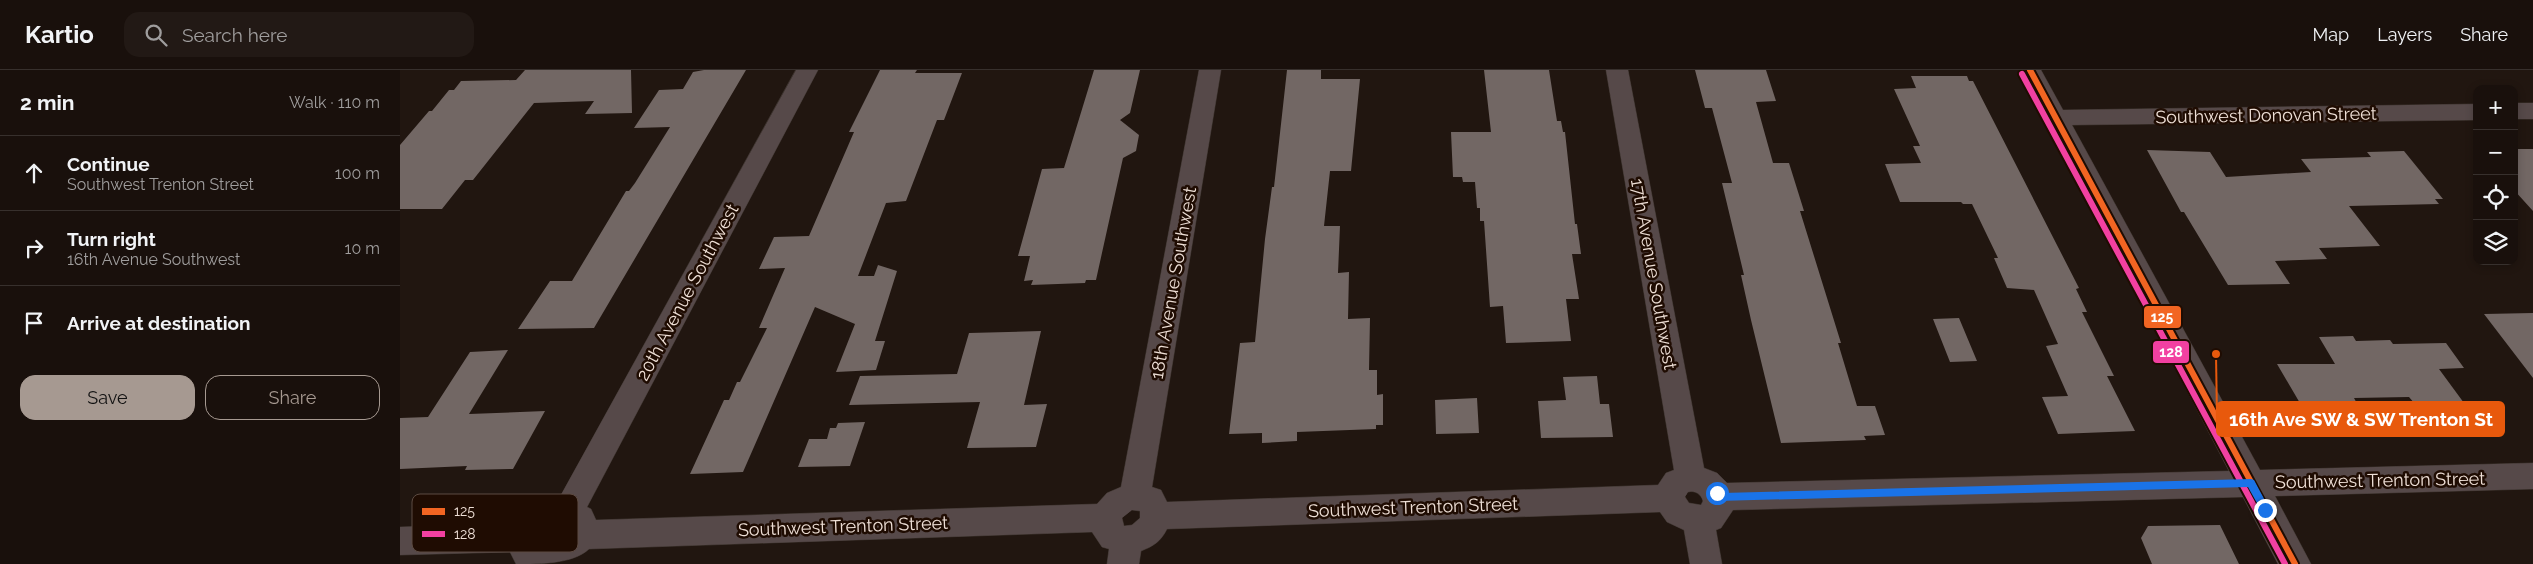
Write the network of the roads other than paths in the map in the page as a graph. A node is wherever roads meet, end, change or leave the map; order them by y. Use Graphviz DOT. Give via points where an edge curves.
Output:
graph roads {
  1 [pos="807,70"];
  2 [pos="1210,70"];
  3 [pos="1617,70"];
  4 [pos="2030,70"];
  5 [pos="2533,111"];
  6 [pos="2473,112"];
  7 [pos="2518,112"];
  8 [pos="2056,118"];
  9 [pos="2533,476"];
  10 [pos="2251,483"];
  11 [pos="1680,488"];
  12 [pos="1146,506"];
  13 [pos="1708,509"];
  14 [pos="578,514"];
  15 [pos="578,524"];
  16 [pos="1119,541"];
  17 [pos="565,552"];
  18 [pos="536,553"];
  19 [pos="1706,564"];
  20 [pos="2294,564"];
  1 -- 14 [label="street, 20th Avenue Southwest"];
  2 -- 12 [label="street, 18th Avenue Southwest"];
  3 -- 11 [label="street, 17th Avenue Southwest"];
  4 -- 8 [label="street"];
  5 -- 7 [label="street"];
  6 -- 8 [label="street, Southwest Donovan Street"];
  8 -- 10 [label="street"];
  9 -- 10 [label="street, Southwest Trenton Street"];
  10 -- 13 [label="street, Southwest Trenton Street"];
  10 -- 20 [label="street"];
  11 -- 12 [label="street, Southwest Trenton Street"];
  11 -- 13 [label="street" via="1674,509 1679,514 1686,519"];
  12 -- 16 [label="street" via="1153,527 1139,538"];
  13 -- 19 [label="street"];
  15 -- 16 [label="street, Southwest Trenton Street"];
  17 -- 18 [label="street, 20th Avenue Southwest"];
}
